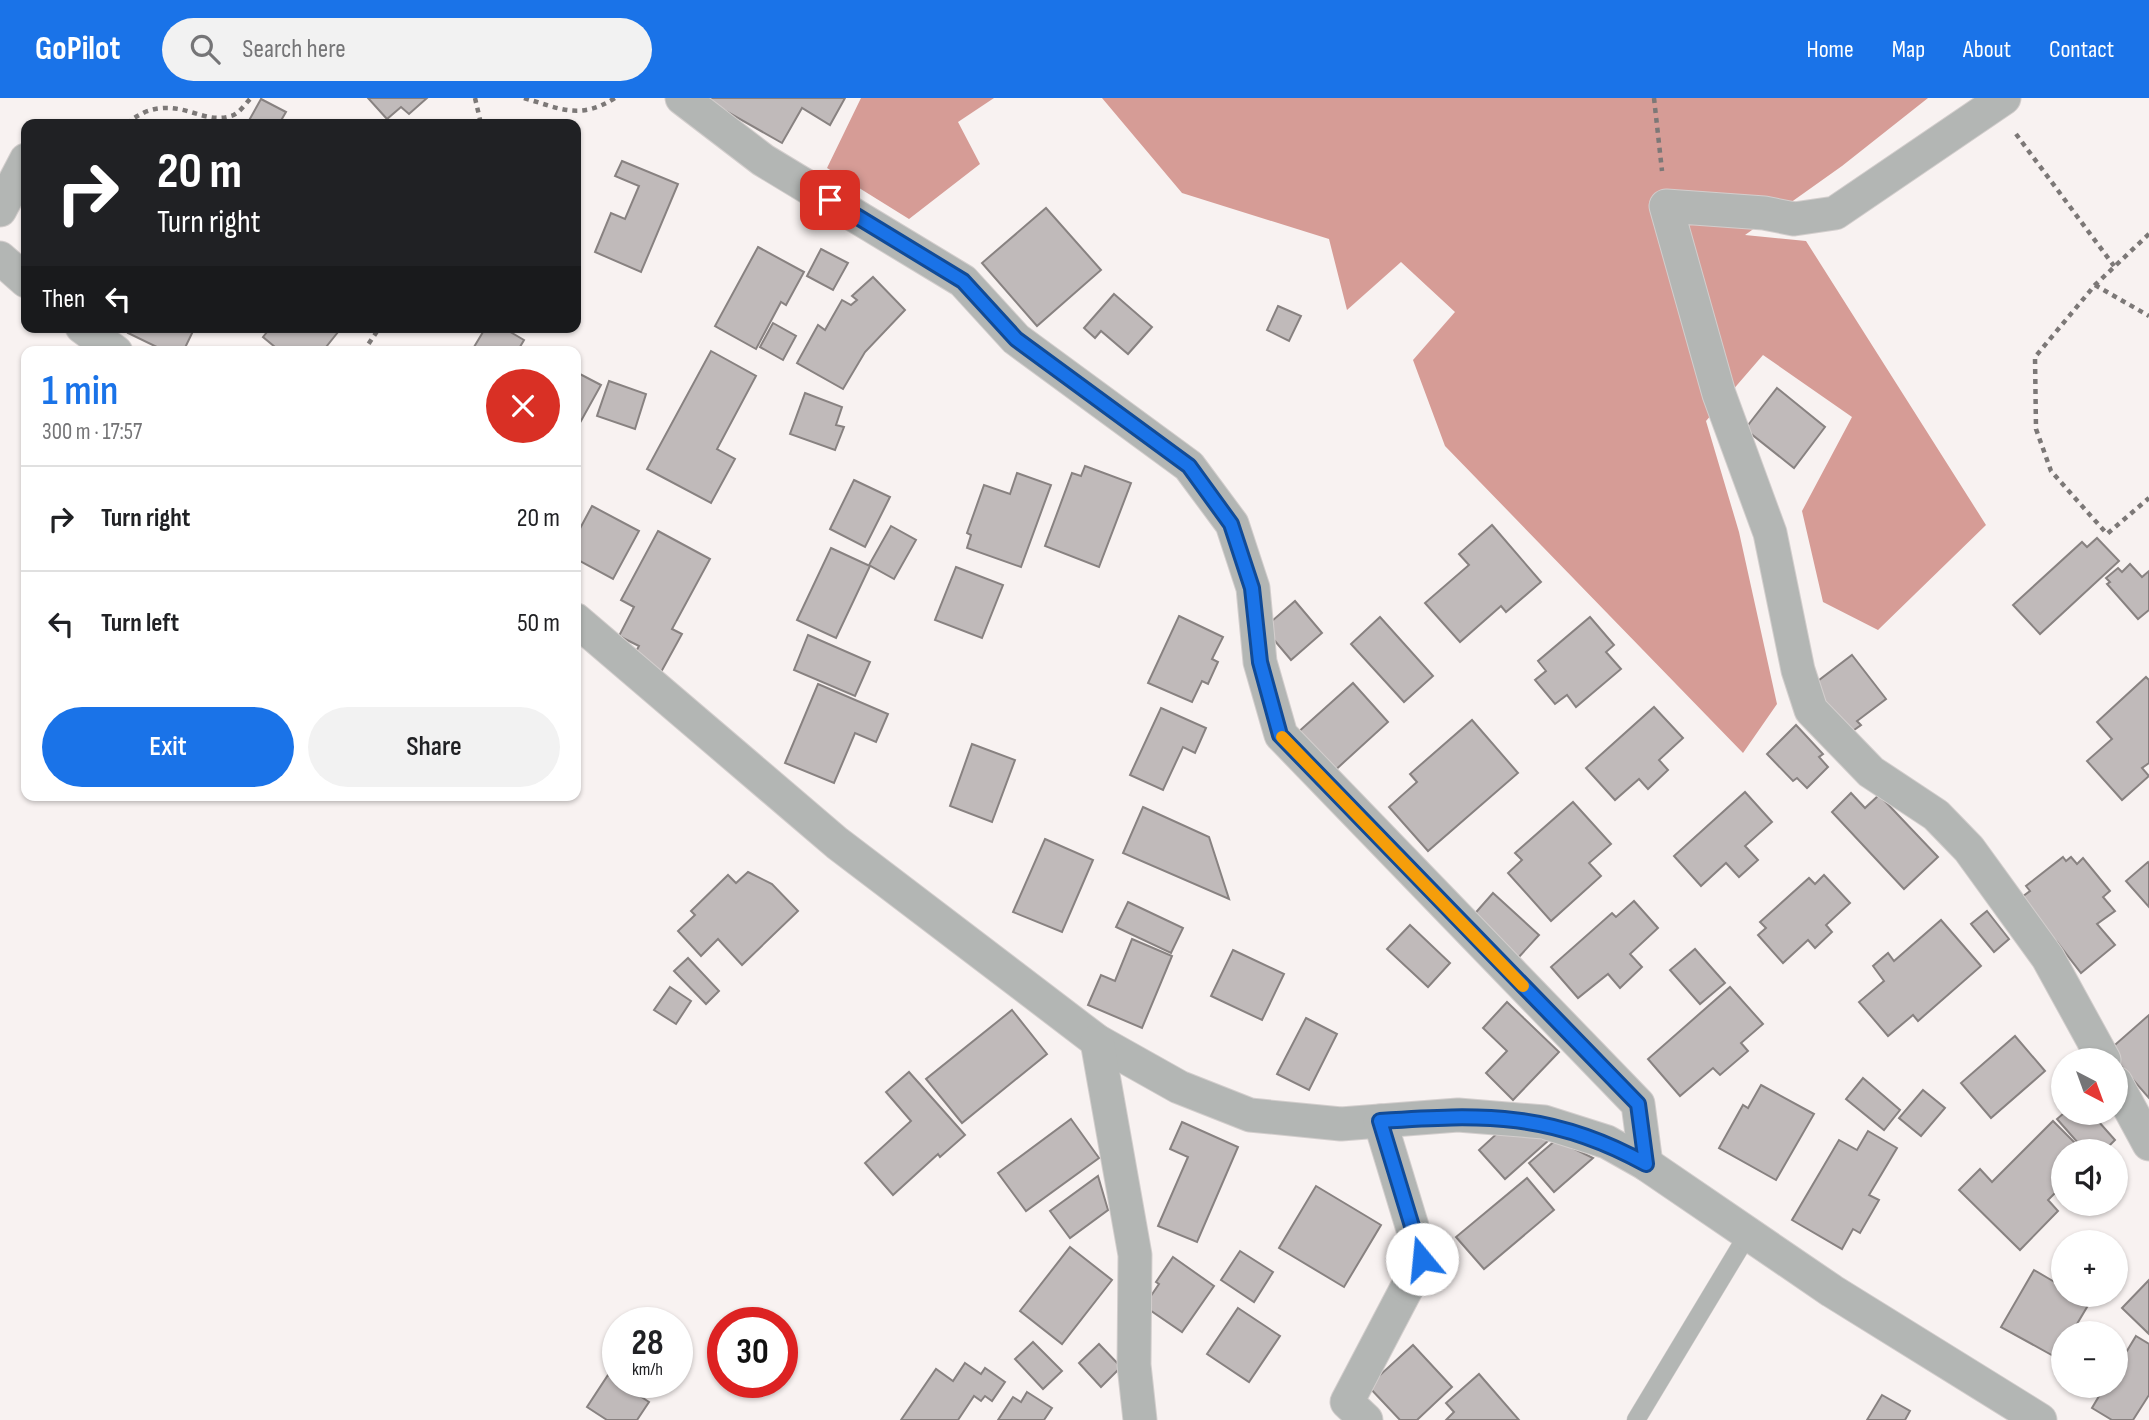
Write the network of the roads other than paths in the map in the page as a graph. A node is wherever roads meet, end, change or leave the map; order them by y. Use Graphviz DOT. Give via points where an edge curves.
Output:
graph roads {
  1 [pos="682,98"];
  2 [pos="1999,101"];
  3 [pos="21,170"];
  4 [pos="0,210"];
  5 [pos="0,258"];
  6 [pos="21,277"];
  7 [pos="90,333"];
  8 [pos="108,346"];
  9 [pos="581,624"];
  10 [pos="1097,1041"];
  11 [pos="2097,1048"];
  12 [pos="2128,1105"];
  13 [pos="1380,1121"];
  14 [pos="2149,1144"];
  15 [pos="1646,1164"];
  16 [pos="1748,1234"];
  17 [pos="1140,1420"];
  18 [pos="1366,1420"];
  19 [pos="1636,1420"];
  20 [pos="2040,1420"];
  1 -- 15 [label="street" via="763,160 963,281 1016,339 1189,466 1231,524 1252,588 1260,662 1280,735 1638,1104"];
  2 -- 11 [label="street" via="1835,213 1794,219 1666,206 1719,394 1770,533 1798,670 1811,710 1871,772 1936,815 1969,849 2048,958"];
  3 -- 4 [label="street"];
  5 -- 6 [label="street"];
  7 -- 8 [label="street"];
  9 -- 10 [label="street" via="837,843"];
  10 -- 13 [label="street" via="1179,1087 1250,1115 1341,1124"];
  10 -- 17 [label="street" via="1135,1255 1134,1365"];
  12 -- 14 [label="street"];
  13 -- 15 [label="street" via="1458,1115 1544,1122 1607,1142"];
  13 -- 18 [label="street" via="1422,1259 1347,1402"];
  15 -- 16 [label="street"];
  16 -- 19 [label="lane"];
  16 -- 20 [label="street" via="1832,1292"];
}
